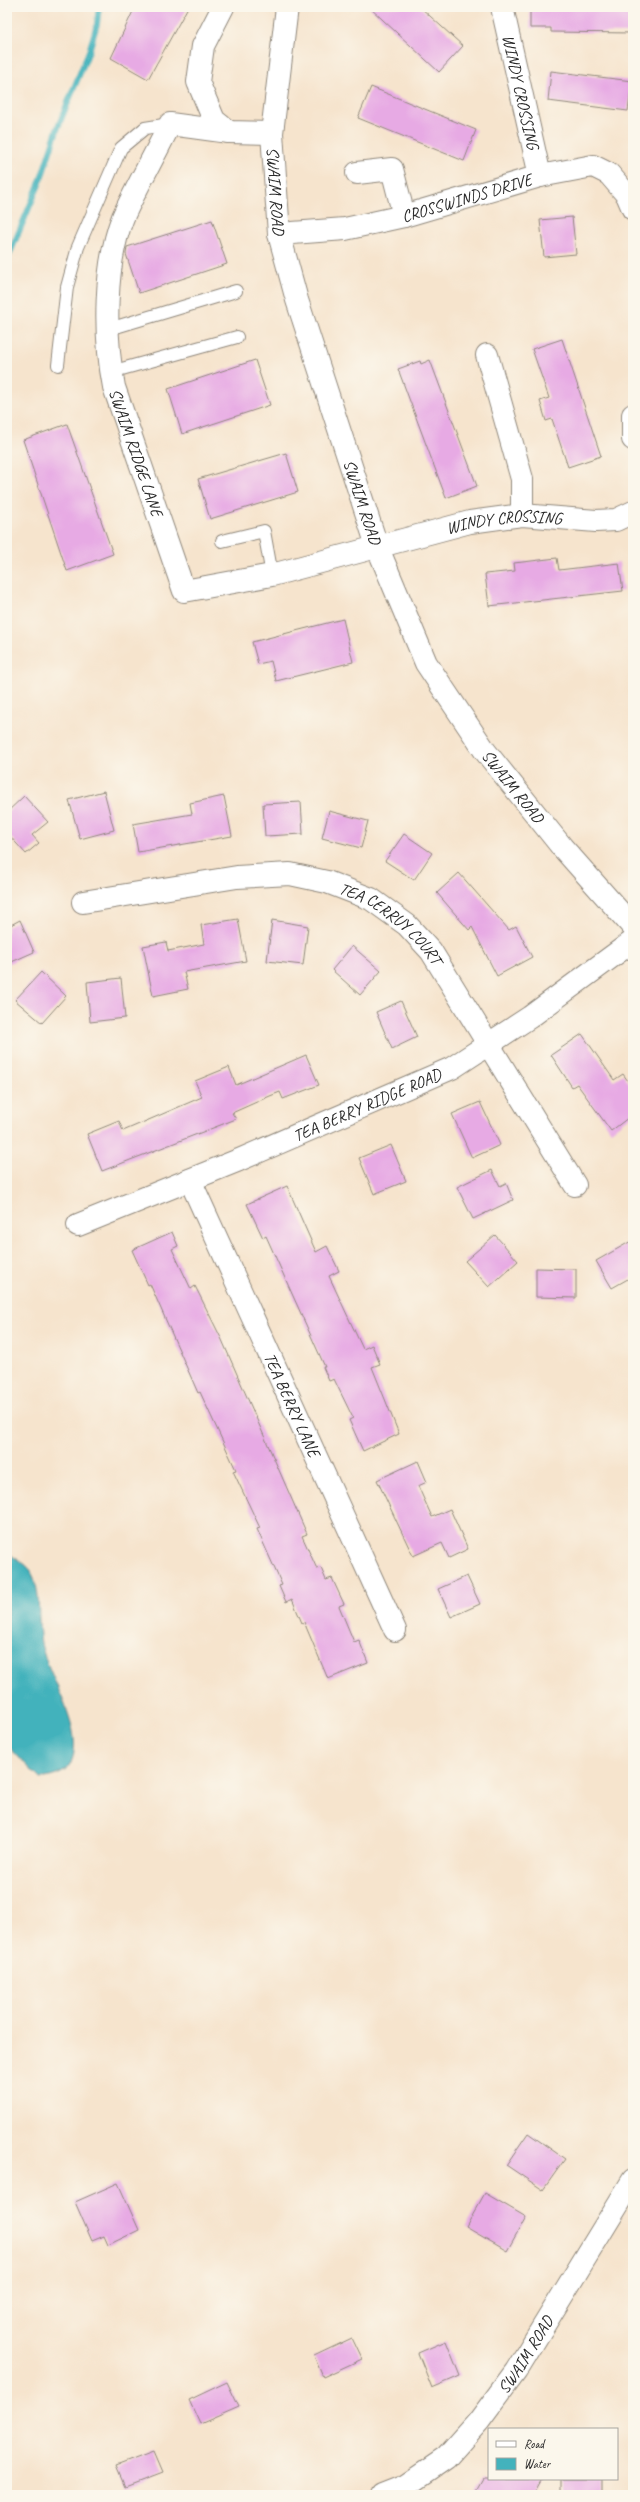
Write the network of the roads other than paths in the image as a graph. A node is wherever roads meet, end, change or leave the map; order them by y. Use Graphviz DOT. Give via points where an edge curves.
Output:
graph roads {
  1 [pos="223,7"];
  2 [pos="287,7"];
  3 [pos="502,7"];
  4 [pos="170,124"];
  5 [pos="229,132"];
  6 [pos="272,133"];
  7 [pos="357,174"];
  8 [pos="540,176"];
  9 [pos="633,209"];
  10 [pos="404,216"];
  11 [pos="279,234"];
  12 [pos="236,291"];
  13 [pos="109,329"];
  14 [pos="238,337"];
  15 [pos="487,355"];
  16 [pos="58,365"];
  17 [pos="111,372"];
  18 [pos="633,415"];
  19 [pos="633,439"];
  20 [pos="633,512"];
  21 [pos="522,516"];
  22 [pos="222,541"];
  23 [pos="377,546"];
  24 [pos="272,575"];
  25 [pos="82,902"];
  26 [pos="633,927"];
  27 [pos="633,941"];
  28 [pos="488,1044"];
  29 [pos="190,1180"];
  30 [pos="575,1185"];
  31 [pos="78,1226"];
  32 [pos="395,1630"];
  33 [pos="633,2180"];
  34 [pos="411,2491"];
  35 [pos="382,2495"];
  1 -- 5 [label="street" via="203,46 198,82 214,120"];
  2 -- 6 [label="street, SWAIM ROAD"];
  3 -- 8 [label="street, WINDY CROSSING"];
  4 -- 5 [label="street"];
  4 -- 13 [label="street, SWAIM RIDGE LANE" via="123,218 107,284"];
  4 -- 16 [label="lane" via="145,128 121,148 78,247 67,287"];
  5 -- 6 [label="street"];
  6 -- 11 [label="street, SWAIM ROAD"];
  7 -- 10 [label="street" via="392,169"];
  8 -- 9 [label="street, CROSSWINDS DRIVE" via="593,166 602,169 627,195"];
  8 -- 10 [label="street, CROSSWINDS DRIVE"];
  10 -- 11 [label="street, CROSSWINDS DRIVE" via="345,229"];
  11 -- 23 [label="street, SWAIM ROAD" via="297,300"];
  12 -- 13 [label="lane"];
  13 -- 17 [label="street, SWAIM RIDGE LANE"];
  14 -- 17 [label="lane"];
  15 -- 21 [label="street" via="522,479"];
  17 -- 24 [label="street, SWAIM RIDGE LANE" via="184,591"];
  18 -- 19 [label="street"];
  20 -- 21 [label="street, WINDY CROSSING" via="616,520 596,521"];
  21 -- 23 [label="street, WINDY CROSSING" via="470,522"];
  22 -- 24 [label="lane" via="264,532"];
  23 -- 24 [label="street, SWAIM RIDGE LANE"];
  23 -- 26 [label="street, SWAIM ROAD" via="426,663 485,751 562,847"];
  25 -- 28 [label="street, TEA CERRUY COURT" via="237,877 290,874 327,882 371,899 407,925 431,951"];
  27 -- 28 [label="street, TEA BERRY RIDGE ROAD" via="530,1017"];
  28 -- 29 [label="street, TEA BERRY RIDGE ROAD" via="452,1068"];
  28 -- 30 [label="street, TEA CERRUY COURT"];
  29 -- 31 [label="street, TEA BERRY RIDGE ROAD"];
  29 -- 32 [label="street, TEA BERRY LANE"];
  33 -- 34 [label="street, SWAIM ROAD" via="516,2371 446,2458"];
  34 -- 35 [label="street, SWAIM ROAD"];
}
